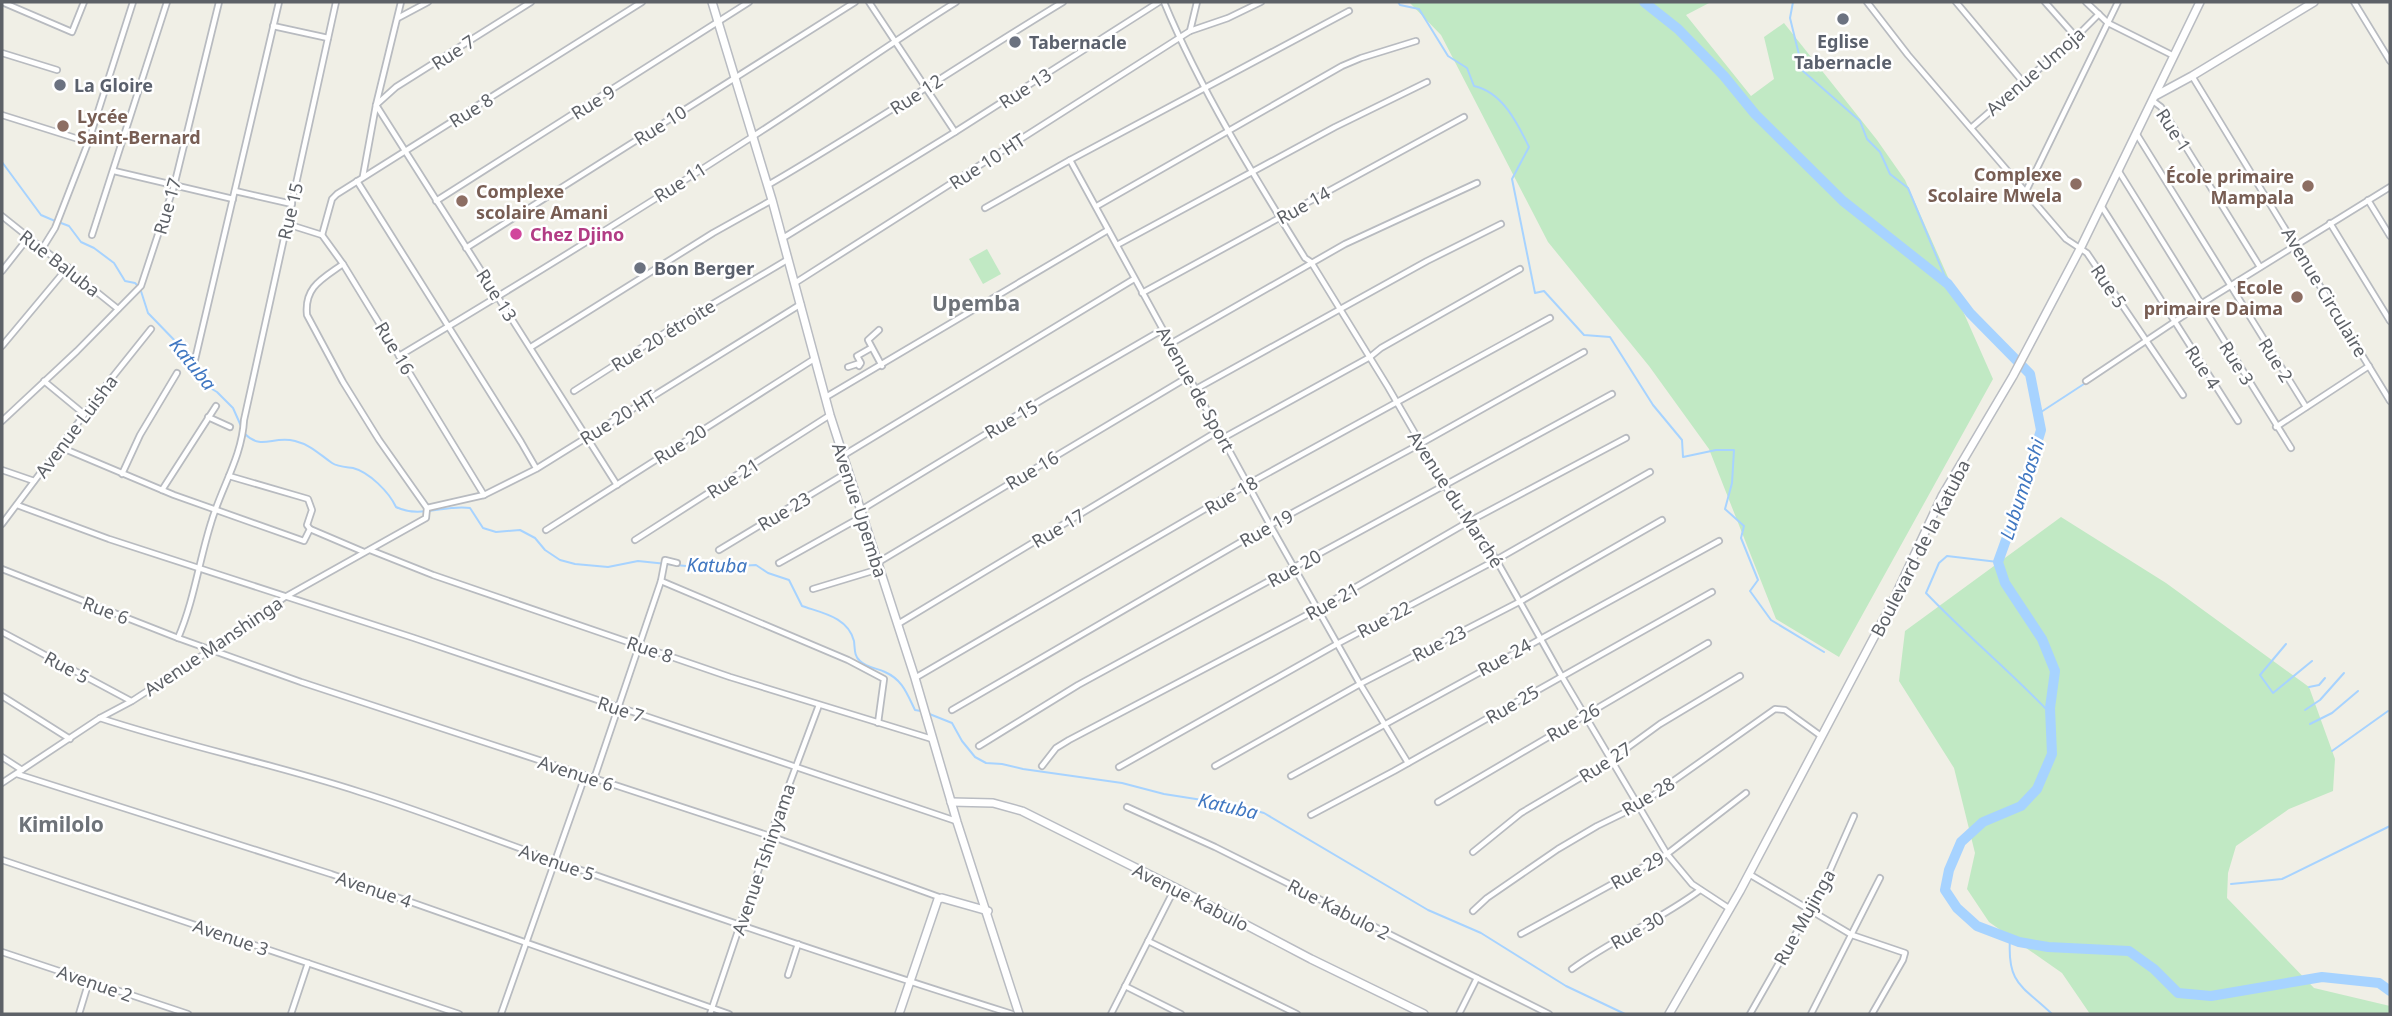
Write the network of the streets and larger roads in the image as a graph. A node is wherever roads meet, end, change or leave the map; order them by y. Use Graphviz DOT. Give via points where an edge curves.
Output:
graph roads {
  1 [pos="2,2"];
  2 [pos="84,2"];
  3 [pos="133,2"];
  4 [pos="167,2"];
  5 [pos="219,2"];
  6 [pos="279,2"];
  7 [pos="336,2"];
  8 [pos="401,2"];
  9 [pos="428,2"];
  10 [pos="531,2"];
  11 [pos="642,2"];
  12 [pos="712,2"];
  13 [pos="749,2"];
  14 [pos="855,2"];
  15 [pos="869,2"];
  16 [pos="956,2"];
  17 [pos="1063,2"];
  18 [pos="1158,2"];
  19 [pos="1164,2"];
  20 [pos="1197,2"];
  21 [pos="1261,2"];
  22 [pos="1867,2"];
  23 [pos="1956,2"];
  24 [pos="2045,2"];
  25 [pos="2086,2"];
  26 [pos="2118,2"];
  27 [pos="2200,2"];
  28 [pos="2314,2"];
  29 [pos="2354,2"];
  30 [pos="1349,11"];
  31 [pos="2099,14"];
  32 [pos="397,19"];
  33 [pos="718,22"];
  34 [pos="2108,23"];
  35 [pos="273,26"];
  36 [pos="1189,31"];
  37 [pos="2076,37"];
  38 [pos="328,38"];
  39 [pos="1178,38"];
  40 [pos="895,40"];
  41 [pos="1416,41"];
  42 [pos="2,53"];
  43 [pos="2174,56"];
  44 [pos="2390,61"];
  45 [pos="57,70"];
  46 [pos="2192,76"];
  47 [pos="736,77"];
  48 [pos="1427,82"];
  49 [pos="2023,82"];
  50 [pos="926,86"];
  51 [pos="1205,87"];
  52 [pos="2154,98"];
  53 [pos="376,105"];
  54 [pos="2,115"];
  55 [pos="1464,117"];
  56 [pos="1971,128"];
  57 [pos="1230,130"];
  58 [pos="956,132"];
  59 [pos="2136,132"];
  60 [pos="754,136"];
  61 [pos="88,142"];
  62 [pos="406,151"];
  63 [pos="1070,160"];
  64 [pos="114,170"];
  65 [pos="2118,170"];
  66 [pos="1254,172"];
  67 [pos="360,179"];
  68 [pos="1477,183"];
  69 [pos="768,185"];
  70 [pos="174,186"];
  71 [pos="2390,187"];
  72 [pos="235,191"];
  73 [pos="2026,191"];
  74 [pos="233,199"];
  75 [pos="772,200"];
  76 [pos="2368,200"];
  77 [pos="436,201"];
  78 [pos="292,204"];
  79 [pos="1097,206"];
  80 [pos="2101,206"];
  81 [pos="985,208"];
  82 [pos="2,216"];
  83 [pos="1280,218"];
  84 [pos="2330,223"];
  85 [pos="287,224"];
  86 [pos="1501,224"];
  87 [pos="1108,230"];
  88 [pos="322,234"];
  89 [pos="92,235"];
  90 [pos="2390,236"];
  91 [pos="28,238"];
  92 [pos="782,238"];
  93 [pos="2296,244"];
  94 [pos="1117,245"];
  95 [pos="466,248"];
  96 [pos="42,249"];
  97 [pos="2080,249"];
  98 [pos="788,259"];
  99 [pos="1311,262"];
  100 [pos="343,264"];
  101 [pos="68,267"];
  102 [pos="2260,267"];
  103 [pos="1520,269"];
  104 [pos="2,271"];
  105 [pos="1134,279"];
  106 [pos="795,283"];
  107 [pos="2230,286"];
  108 [pos="1142,293"];
  109 [pos="498,297"];
  110 [pos="801,304"];
  111 [pos="2201,304"];
  112 [pos="118,309"];
  113 [pos="1340,309"];
  114 [pos="1550,318"];
  115 [pos="2390,321"];
  116 [pos="2174,323"];
  117 [pos="448,327"];
  118 [pos="151,329"];
  119 [pos="879,330"];
  120 [pos="1162,330"];
  121 [pos="2146,342"];
  122 [pos="1170,344"];
  123 [pos="2,346"];
  124 [pos="531,347"];
  125 [pos="872,348"];
  126 [pos="1584,352"];
  127 [pos="399,356"];
  128 [pos="1370,357"];
  129 [pos="814,359"];
  130 [pos="194,364"];
  131 [pos="882,366"];
  132 [pos="2369,366"];
  133 [pos="848,367"];
  134 [pos="177,373"];
  135 [pos="1188,377"];
  136 [pos="44,381"];
  137 [pos="2086,381"];
  138 [pos="1196,389"];
  139 [pos="574,391"];
  140 [pos="1612,394"];
  141 [pos="2183,395"];
  142 [pos="825,398"];
  143 [pos="2390,401"];
  144 [pos="1396,405"];
  145 [pos="216,406"];
  146 [pos="2306,407"];
  147 [pos="84,414"];
  148 [pos="830,415"];
  149 [pos="208,417"];
  150 [pos="2,421"];
  151 [pos="2238,421"];
  152 [pos="230,427"];
  153 [pos="2276,427"];
  154 [pos="1218,431"];
  155 [pos="585,437"];
  156 [pos="1223,438"];
  157 [pos="1626,438"];
  158 [pos="1420,444"];
  159 [pos="60,447"];
  160 [pos="2291,448"];
  161 [pos="843,455"];
  162 [pos="536,469"];
  163 [pos="2,470"];
  164 [pos="848,472"];
  165 [pos="1650,472"];
  166 [pos="122,474"];
  167 [pos="229,476"];
  168 [pos="34,481"];
  169 [pos="1248,484"];
  170 [pos="617,485"];
  171 [pos="1444,485"];
  172 [pos="162,490"];
  173 [pos="484,495"];
  174 [pos="17,505"];
  175 [pos="427,508"];
  176 [pos="215,509"];
  177 [pos="862,514"];
  178 [pos="1662,520"];
  179 [pos="1468,522"];
  180 [pos="2,524"];
  181 [pos="1270,525"];
  182 [pos="310,529"];
  183 [pos="546,530"];
  184 [pos="635,540"];
  185 [pos="1719,541"];
  186 [pos="367,551"];
  187 [pos="719,551"];
  188 [pos="1496,560"];
  189 [pos="677,563"];
  190 [pos="779,563"];
  191 [pos="878,566"];
  192 [pos="201,567"];
  193 [pos="2,569"];
  194 [pos="1294,569"];
  195 [pos="661,581"];
  196 [pos="813,589"];
  197 [pos="1712,592"];
  198 [pos="285,597"];
  199 [pos="1521,601"];
  200 [pos="1318,609"];
  201 [pos="897,625"];
  202 [pos="2,632"];
  203 [pos="178,638"];
  204 [pos="1540,638"];
  205 [pos="1708,643"];
  206 [pos="1337,644"];
  207 [pos="639,645"];
  208 [pos="212,649"];
  209 [pos="1561,675"];
  210 [pos="1740,676"];
  211 [pos="915,678"];
  212 [pos="1360,684"];
  213 [pos="2,696"];
  214 [pos="132,701"];
  215 [pos="819,705"];
  216 [pos="617,708"];
  217 [pos="952,710"];
  218 [pos="1585,715"];
  219 [pos="100,719"];
  220 [pos="878,723"];
  221 [pos="1384,724"];
  222 [pos="1822,736"];
  223 [pos="69,739"];
  224 [pos="933,739"];
  225 [pos="979,746"];
  226 [pos="2,757"];
  227 [pos="1612,759"];
  228 [pos="1408,763"];
  229 [pos="796,765"];
  230 [pos="1042,765"];
  231 [pos="1119,766"];
  232 [pos="1215,766"];
  233 [pos="22,770"];
  234 [pos="16,774"];
  235 [pos="585,776"];
  236 [pos="1291,776"];
  237 [pos="594,779"];
  238 [pos="2,783"];
  239 [pos="1746,793"];
  240 [pos="951,802"];
  241 [pos="1438,802"];
  242 [pos="1638,806"];
  243 [pos="1126,807"];
  244 [pos="1311,815"];
  245 [pos="1854,817"];
  246 [pos="957,822"];
  247 [pos="770,836"];
  248 [pos="1473,852"];
  249 [pos="1667,854"];
  250 [pos="2,860"];
  251 [pos="556,862"];
  252 [pos="1749,874"];
  253 [pos="1880,878"];
  254 [pos="1176,888"];
  255 [pos="1700,890"];
  256 [pos="939,898"];
  257 [pos="1730,909"];
  258 [pos="988,911"];
  259 [pos="1473,911"];
  260 [pos="1810,911"];
  261 [pos="741,924"];
  262 [pos="1521,934"];
  263 [pos="1852,935"];
  264 [pos="1148,941"];
  265 [pos="526,942"];
  266 [pos="798,944"];
  267 [pos="2,952"];
  268 [pos="308,963"];
  269 [pos="1572,969"];
  270 [pos="788,975"];
  271 [pos="1478,978"];
  272 [pos="89,981"];
  273 [pos="910,982"];
  274 [pos="1125,986"];
  275 [pos="711,1012"];
  276 [pos="79,1014"];
  277 [pos="188,1014"];
  278 [pos="291,1014"];
  279 [pos="459,1014"];
  280 [pos="501,1014"];
  281 [pos="729,1014"];
  282 [pos="899,1014"];
  283 [pos="1012,1014"];
  284 [pos="1019,1014"];
  285 [pos="1111,1014"];
  286 [pos="1181,1014"];
  287 [pos="1297,1014"];
  288 [pos="1424,1014"];
  289 [pos="1460,1014"];
  290 [pos="1549,1014"];
  291 [pos="1668,1014"];
  292 [pos="1750,1014"];
  293 [pos="1811,1014"];
  294 [pos="1872,1014"];
  1 -- 2 [label="street" via="71,31"];
  3 -- 61 [label="street"];
  4 -- 64 [label="street"];
  5 -- 70 [label="street, Rue 17"];
  6 -- 35 [label="street"];
  7 -- 38 [label="street, Rue 15"];
  8 -- 32 [label="street"];
  9 -- 32 [label="street"];
  10 -- 53 [label="street, Rue 7" via="396,87"];
  11 -- 62 [label="street, Rue 8"];
  12 -- 33 [label="street, Avenue Upemba"];
  13 -- 33 [label="street, Rue 9"];
  14 -- 47 [label="street, Rue 10"];
  15 -- 40 [label="street"];
  16 -- 40 [label="street, Rue 11"];
  17 -- 50 [label="street, Rue 12"];
  18 -- 58 [label="street, Rue 13"];
  19 -- 39 [label="street, Avenue du Marché"];
  20 -- 36 [label="street"];
  21 -- 36 [label="street, Rue 10 HT"];
  22 -- 56 [label="street"];
  23 -- 49 [label="street"];
  24 -- 37 [label="street"];
  25 -- 31 [label="street"];
  26 -- 34 [label="street"];
  27 -- 43 [label="street, Boulevard de la Katuba"];
  28 -- 46 [label="street"];
  29 -- 44 [label="street"];
  30 -- 51 [label="street"];
  31 -- 34 [label="street"];
  31 -- 37 [label="street, Avenue Umoja"];
  32 -- 53 [label="street"];
  33 -- 47 [label="street, Avenue Upemba"];
  33 -- 77 [label="street, Rue 9"];
  34 -- 43 [label="street"];
  34 -- 73 [label="street"];
  35 -- 38 [label="street"];
  35 -- 72 [label="street"];
  36 -- 39 [label="street, Rue 10 HT"];
  37 -- 49 [label="street, Avenue Umoja"];
  38 -- 78 [label="street, Rue 15"];
  39 -- 51 [label="street, Avenue du Marché"];
  39 -- 106 [label="street, Rue 10 HT"];
  40 -- 50 [label="street"];
  40 -- 60 [label="street, Rue 11"];
  41 -- 57 [label="street" via="1342,66"];
  42 -- 45 [label="street"];
  43 -- 52 [label="street, Boulevard de la Katuba"];
  46 -- 52 [label="street"];
  46 -- 93 [label="street, Avenue Circulaire"];
  47 -- 60 [label="street, Avenue Upemba"];
  47 -- 95 [label="street, Rue 10"];
  48 -- 66 [label="street"];
  49 -- 56 [label="street, Avenue Umoja"];
  50 -- 58 [label="street"];
  50 -- 69 [label="street, Rue 12"];
  51 -- 57 [label="street, Avenue du Marché"];
  51 -- 63 [label="street"];
  52 -- 59 [label="street, Boulevard de la Katuba"];
  52 -- 102 [label="street, Rue 1"];
  53 -- 62 [label="street, Rue 13"];
  53 -- 67 [label="street"];
  54 -- 61 [label="street"];
  55 -- 83 [label="street, Rue 14"];
  56 -- 73 [label="street"];
  57 -- 66 [label="street, Avenue du Marché"];
  57 -- 79 [label="street"];
  58 -- 92 [label="street, Rue 13"];
  59 -- 65 [label="street, Boulevard de la Katuba"];
  59 -- 107 [label="street, Rue 2"];
  60 -- 69 [label="street, Avenue Upemba"];
  60 -- 109 [label="street, Rue 11"];
  61 -- 96 [label="street" via="55,228"];
  62 -- 67 [label="street, Rue 8"];
  62 -- 77 [label="street, Rue 13"];
  63 -- 79 [label="street, Avenue de Sport"];
  63 -- 81 [label="street"];
  64 -- 70 [label="street"];
  64 -- 89 [label="street"];
  65 -- 80 [label="street, Boulevard de la Katuba"];
  65 -- 111 [label="street, Rue 3"];
  66 -- 83 [label="street, Avenue du Marché"];
  66 -- 94 [label="street"];
  67 -- 88 [label="street, Rue 8" via="334,197"];
  67 -- 117 [label="street"];
  68 -- 99 [label="street"];
  69 -- 75 [label="street, Avenue Upemba"];
  70 -- 74 [label="street"];
  70 -- 112 [label="street, Rue 17" via="141,286"];
  71 -- 76 [label="street"];
  72 -- 74 [label="street"];
  72 -- 78 [label="street"];
  73 -- 97 [label="street"];
  74 -- 130 [label="street"];
  75 -- 92 [label="street, Avenue Upemba"];
  75 -- 124 [label="street"];
  76 -- 84 [label="street"];
  76 -- 90 [label="street"];
  77 -- 95 [label="street, Rue 13"];
  78 -- 85 [label="street, Rue 15"];
  79 -- 87 [label="street, Avenue de Sport"];
  80 -- 97 [label="street, Boulevard de la Katuba"];
  80 -- 116 [label="street, Rue 4"];
  82 -- 91 [label="street, Rue Baluba"];
  83 -- 99 [label="street, Avenue du Marché"];
  83 -- 108 [label="street, Rue 14"];
  84 -- 93 [label="street"];
  84 -- 115 [label="street"];
  85 -- 88 [label="street"];
  85 -- 167 [label="street, Rue 15" via="242,442"];
  86 -- 113 [label="street"];
  87 -- 94 [label="street, Avenue de Sport"];
  87 -- 131 [label="street"];
  88 -- 100 [label="street, Rue 16"];
  91 -- 96 [label="street, Rue Baluba"];
  91 -- 104 [label="street"];
  92 -- 98 [label="street, Avenue Upemba"];
  93 -- 102 [label="street"];
  93 -- 132 [label="street, Avenue Circulaire"];
  94 -- 105 [label="street, Avenue de Sport"];
  95 -- 109 [label="street, Rue 13"];
  96 -- 101 [label="street, Rue Baluba"];
  97 -- 121 [label="street, Rue 5"];
  97 -- 222 [label="street, Boulevard de la Katuba" via="1942,496"];
  98 -- 106 [label="street, Avenue Upemba"];
  98 -- 139 [label="street, Rue 20 étroite"];
  99 -- 113 [label="street, Avenue du Marché"];
  99 -- 122 [label="street"];
  100 -- 127 [label="street, Rue 16"];
  100 -- 175 [label="street" via="313,288 306,303 307,315 342,382"];
  101 -- 112 [label="street, Rue Baluba"];
  101 -- 123 [label="street"];
  102 -- 107 [label="street"];
  103 -- 128 [label="street"];
  105 -- 108 [label="street, Avenue de Sport"];
  105 -- 161 [label="street"];
  106 -- 110 [label="street, Avenue Upemba"];
  107 -- 111 [label="street"];
  107 -- 146 [label="street, Rue 2"];
  108 -- 120 [label="street, Avenue de Sport"];
  109 -- 117 [label="street, Rue 11"];
  109 -- 124 [label="street, Rue 13"];
  110 -- 129 [label="street, Avenue Upemba"];
  110 -- 155 [label="street, Rue 20 HT"];
  111 -- 116 [label="street"];
  111 -- 153 [label="street, Rue 3"];
  112 -- 136 [label="street"];
  113 -- 128 [label="street, Avenue du Marché"];
  113 -- 138 [label="street"];
  114 -- 144 [label="street, Rue 18"];
  116 -- 121 [label="street"];
  116 -- 151 [label="street, Rue 4"];
  117 -- 127 [label="street, Rue 11"];
  117 -- 162 [label="street"];
  118 -- 147 [label="street, Avenue Luisha"];
  119 -- 125 [label="street" via="868,340"];
  120 -- 122 [label="street, Avenue de Sport"];
  120 -- 177 [label="street, Rue 15"];
  121 -- 137 [label="street"];
  121 -- 141 [label="street, Rue 5"];
  122 -- 135 [label="street, Avenue de Sport"];
  124 -- 155 [label="street, Rue 13"];
  125 -- 131 [label="street"];
  125 -- 133 [label="street" via="857,356 861,364"];
  126 -- 158 [label="street, Rue 19"];
  127 -- 173 [label="street, Rue 16"];
  128 -- 144 [label="street, Avenue du Marché"];
  128 -- 156 [label="street"];
  129 -- 142 [label="street, Avenue Upemba"];
  129 -- 170 [label="street, Rue 20"];
  131 -- 142 [label="street"];
  132 -- 143 [label="street, Avenue Circulaire"];
  132 -- 146 [label="street"];
  134 -- 166 [label="street"];
  135 -- 138 [label="street, Avenue de Sport"];
  135 -- 191 [label="street, Rue 16"];
  136 -- 147 [label="street"];
  136 -- 150 [label="street"];
  138 -- 154 [label="street, Avenue de Sport"];
  140 -- 171 [label="street, Rue 20"];
  142 -- 148 [label="street, Avenue Upemba"];
  144 -- 158 [label="street, Avenue du Marché"];
  144 -- 169 [label="street, Rue 18"];
  145 -- 149 [label="street"];
  146 -- 153 [label="street"];
  147 -- 159 [label="street, Avenue Luisha"];
  148 -- 161 [label="street, Avenue Upemba"];
  148 -- 184 [label="street, Rue 21"];
  149 -- 152 [label="street"];
  149 -- 172 [label="street"];
  153 -- 160 [label="street, Rue 3"];
  154 -- 156 [label="street, Avenue de Sport"];
  154 -- 201 [label="street, Rue 17"];
  155 -- 162 [label="street, Rue 20 HT"];
  155 -- 170 [label="street, Rue 13"];
  156 -- 169 [label="street, Avenue de Sport"];
  157 -- 179 [label="street, Rue 21"];
  158 -- 171 [label="street, Avenue du Marché"];
  158 -- 181 [label="street, Rue 19"];
  159 -- 166 [label="street"];
  159 -- 168 [label="street, Avenue Luisha"];
  161 -- 164 [label="street, Avenue Upemba"];
  162 -- 173 [label="street, Rue 20 HT"];
  163 -- 168 [label="street"];
  164 -- 177 [label="street, Avenue Upemba"];
  164 -- 187 [label="street, Rue 23"];
  165 -- 188 [label="street, Rue 22"];
  166 -- 172 [label="street"];
  167 -- 176 [label="street, Rue 15"];
  167 -- 182 [label="street" via="308,499"];
  168 -- 174 [label="street, Avenue Luisha"];
  169 -- 181 [label="street, Avenue de Sport"];
  169 -- 211 [label="street, Rue 18"];
  170 -- 183 [label="street, Rue 20"];
  171 -- 179 [label="street, Avenue du Marché"];
  171 -- 194 [label="street, Rue 20"];
  172 -- 176 [label="street"];
  173 -- 175 [label="street, Rue 20 HT"];
  174 -- 180 [label="street, Avenue Luisha"];
  174 -- 192 [label="street, Rue 7" via="109,540"];
  175 -- 186 [label="street, Avenue Manshinga" via="424,520"];
  176 -- 182 [label="street" via="301,542"];
  176 -- 192 [label="street, Rue 15"];
  177 -- 190 [label="street"];
  177 -- 191 [label="street, Avenue Upemba"];
  178 -- 199 [label="street, Rue 23"];
  179 -- 188 [label="street, Avenue du Marché"];
  179 -- 200 [label="street, Rue 21"];
  181 -- 194 [label="street, Avenue de Sport"];
  181 -- 217 [label="street, Rue 19"];
  182 -- 186 [label="street, Rue 8"];
  185 -- 204 [label="street, Rue 24"];
  186 -- 198 [label="street, Avenue Manshinga"];
  186 -- 207 [label="street, Rue 8"];
  188 -- 199 [label="street, Avenue du Marché"];
  188 -- 206 [label="street, Rue 22"];
  189 -- 195 [label="street" via="665,560"];
  191 -- 196 [label="street, Rue 16"];
  191 -- 201 [label="street, Avenue Upemba"];
  192 -- 198 [label="street, Rue 7"];
  192 -- 203 [label="street, Rue 15"];
  193 -- 203 [label="street, Rue 6"];
  194 -- 200 [label="street, Avenue de Sport"];
  194 -- 225 [label="street, Rue 20" via="1078,685"];
  195 -- 207 [label="street"];
  195 -- 220 [label="street" via="884,679"];
  197 -- 209 [label="street, Rue 25"];
  198 -- 208 [label="street, Avenue Manshinga"];
  198 -- 216 [label="street, Rue 7"];
  199 -- 204 [label="street, Avenue du Marché"];
  199 -- 212 [label="street, Rue 23"];
  200 -- 206 [label="street, Avenue de Sport"];
  200 -- 230 [label="street, Rue 21" via="1069,740"];
  201 -- 211 [label="street, Avenue Upemba"];
  202 -- 214 [label="street, Rue 5"];
  203 -- 208 [label="street, Rue 6"];
  204 -- 209 [label="street, Avenue du Marché"];
  204 -- 221 [label="street, Rue 24"];
  205 -- 218 [label="street, Rue 26"];
  206 -- 212 [label="street, Avenue de Sport"];
  206 -- 231 [label="street, Rue 22"];
  207 -- 215 [label="street, Rue 8"];
  207 -- 216 [label="street"];
  208 -- 214 [label="street, Avenue Manshinga"];
  208 -- 235 [label="street, Avenue 6"];
  209 -- 218 [label="street, Avenue du Marché"];
  209 -- 228 [label="street, Rue 25"];
  210 -- 227 [label="street, Rue 27"];
  211 -- 224 [label="street, Avenue Upemba"];
  212 -- 221 [label="street, Avenue de Sport"];
  212 -- 232 [label="street, Rue 23"];
  213 -- 223 [label="street"];
  214 -- 219 [label="street, Avenue Manshinga"];
  215 -- 220 [label="street, Rue 8"];
  215 -- 229 [label="street, Avenue Tshinyama"];
  216 -- 229 [label="street, Rue 7"];
  216 -- 237 [label="street"];
  218 -- 227 [label="street, Avenue du Marché"];
  218 -- 241 [label="street, Rue 26"];
  219 -- 223 [label="street, Avenue Manshinga"];
  219 -- 251 [label="street, Avenue 5" via="361,792"];
  220 -- 224 [label="street, Rue 8"];
  221 -- 228 [label="street, Avenue de Sport"];
  221 -- 236 [label="street, Rue 24"];
  222 -- 242 [label="street, Rue 28" via="1785,710 1775,709"];
  222 -- 252 [label="street, Boulevard de la Katuba"];
  223 -- 233 [label="street, Avenue Manshinga"];
  224 -- 240 [label="street, Avenue Upemba"];
  226 -- 233 [label="street"];
  227 -- 242 [label="street, Avenue du Marché"];
  227 -- 248 [label="street, Rue 27" via="1521,813"];
  228 -- 244 [label="street, Rue 25"];
  229 -- 246 [label="street, Rue 7"];
  229 -- 247 [label="street, Avenue Tshinyama"];
  233 -- 234 [label="street, Avenue Manshinga"];
  234 -- 238 [label="street, Avenue Manshinga"];
  234 -- 265 [label="street, Avenue 4" via="331,874"];
  235 -- 237 [label="street, Avenue 6"];
  235 -- 251 [label="street"];
  237 -- 247 [label="street, Avenue 6"];
  239 -- 249 [label="street, Rue 29"];
  240 -- 246 [label="street, Avenue Upemba"];
  240 -- 254 [label="street, Avenue Kabulo" via="1014,808"];
  242 -- 249 [label="street, Avenue du Marché"];
  242 -- 259 [label="street, Rue 28" via="1558,849"];
  243 -- 271 [label="street, Rue Kabulo 2"];
  245 -- 260 [label="street, Rue Mujinga"];
  246 -- 258 [label="street, Avenue Upemba"];
  247 -- 256 [label="street, Avenue 6"];
  247 -- 261 [label="street, Avenue Tshinyama"];
  249 -- 255 [label="street, Avenue du Marché"];
  249 -- 262 [label="street, Rue 29"];
  250 -- 268 [label="street, Avenue 3"];
  251 -- 261 [label="street, Avenue 5"];
  251 -- 265 [label="street"];
  252 -- 257 [label="street, Boulevard de la Katuba"];
  252 -- 260 [label="street"];
  253 -- 263 [label="street"];
  254 -- 264 [label="street"];
  254 -- 288 [label="street, Avenue Kabulo"];
  255 -- 257 [label="street, Avenue du Marché"];
  255 -- 269 [label="street, Rue 30"];
  256 -- 258 [label="street"];
  256 -- 273 [label="street"];
  257 -- 291 [label="street, Boulevard de la Katuba"];
  258 -- 284 [label="street, Avenue Upemba"];
  260 -- 263 [label="street"];
  260 -- 292 [label="street, Rue Mujinga"];
  261 -- 266 [label="street, Avenue 5"];
  261 -- 275 [label="street, Avenue Tshinyama"];
  263 -- 293 [label="street"];
  263 -- 294 [label="street" via="1905,953"];
  264 -- 274 [label="street"];
  264 -- 287 [label="street"];
  265 -- 275 [label="street, Avenue 4"];
  265 -- 280 [label="street"];
  266 -- 270 [label="street"];
  266 -- 273 [label="street, Avenue 5"];
  267 -- 272 [label="street, Avenue 2"];
  268 -- 278 [label="street"];
  268 -- 279 [label="street, Avenue 3"];
  271 -- 289 [label="street"];
  271 -- 290 [label="street, Rue Kabulo 2"];
  272 -- 276 [label="street"];
  272 -- 277 [label="street, Avenue 2"];
  273 -- 282 [label="street"];
  273 -- 283 [label="street, Avenue 5"];
  274 -- 285 [label="street"];
  274 -- 286 [label="street"];
  275 -- 281 [label="street, Avenue 4"];
}
